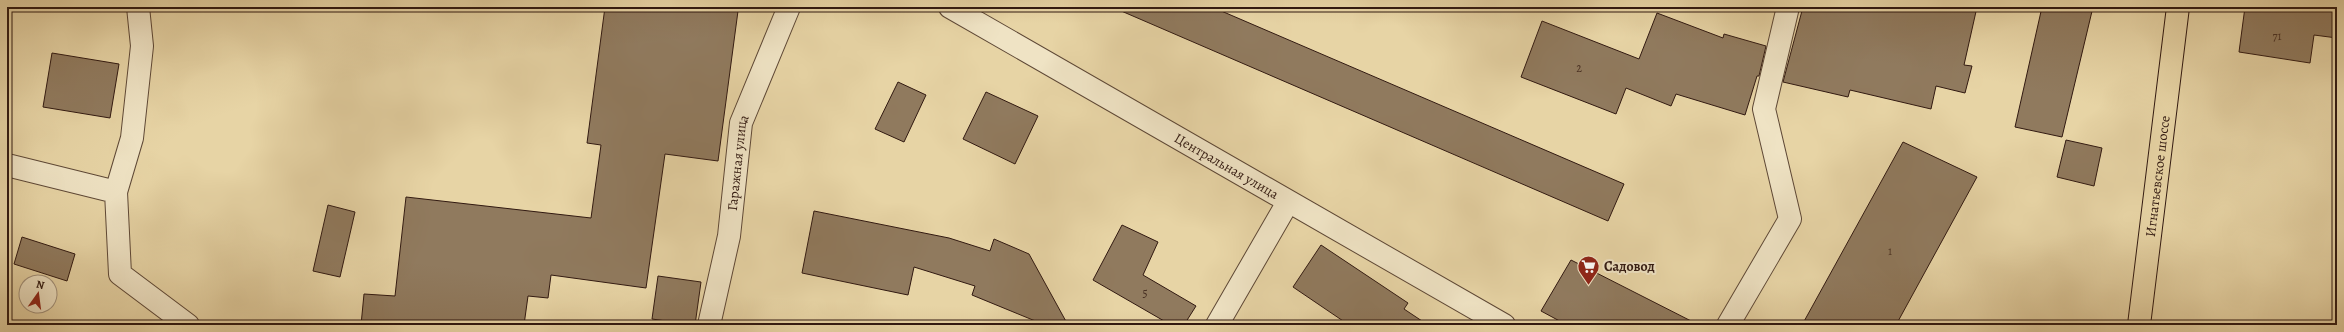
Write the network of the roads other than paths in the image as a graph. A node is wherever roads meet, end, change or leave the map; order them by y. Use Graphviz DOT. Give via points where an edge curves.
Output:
graph roads {
  1 [pos="138,7"];
  2 [pos="789,7"];
  3 [pos="950,7"];
  4 [pos="1788,7"];
  5 [pos="2178,17"];
  6 [pos="7,165"];
  7 [pos="116,192"];
  8 [pos="1288,202"];
  9 [pos="188,325"];
  10 [pos="709,325"];
  11 [pos="1217,325"];
  12 [pos="1504,325"];
  13 [pos="1728,325"];
  14 [pos="2139,325"];
  1 -- 7 [label="street" via="142,46 132,138"];
  2 -- 10 [label="street, Гаражная улица" via="741,123 729,236"];
  3 -- 8 [label="street, Центральная улица"];
  4 -- 13 [label="street" via="1764,109 1790,219"];
  5 -- 14 [label="main road, Игнатьевское шоссе"];
  6 -- 7 [label="street"];
  7 -- 9 [label="street" via="120,274"];
  8 -- 11 [label="street"];
  8 -- 12 [label="street, Центральная улица"];
}
